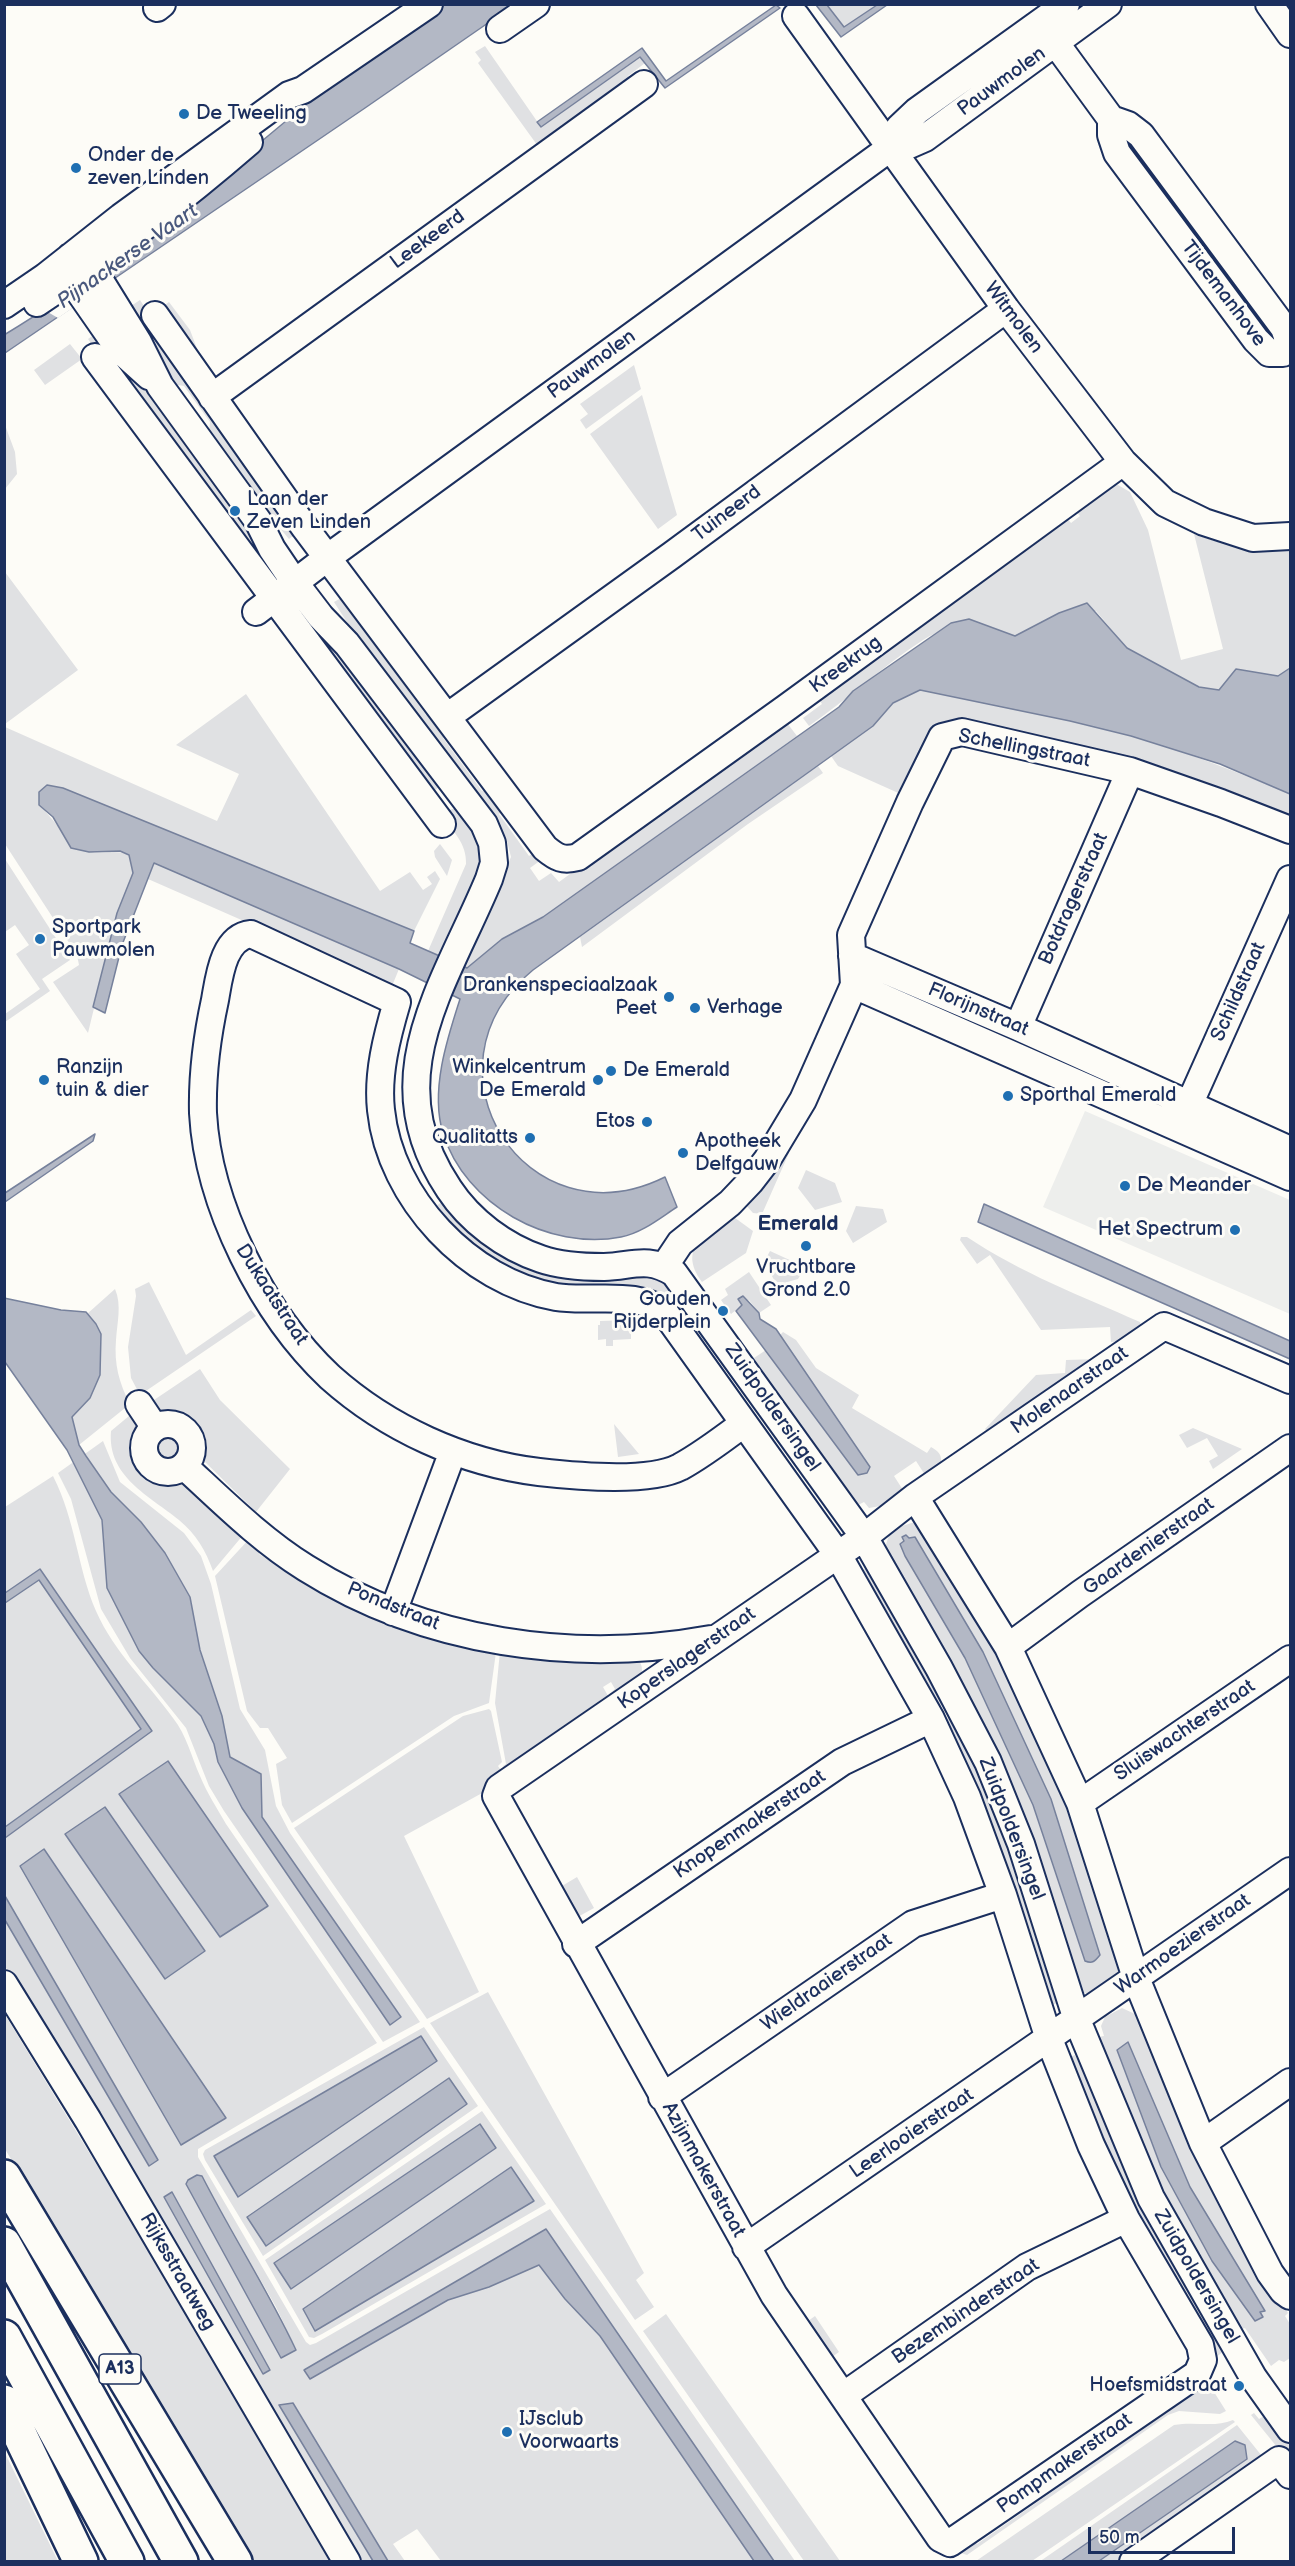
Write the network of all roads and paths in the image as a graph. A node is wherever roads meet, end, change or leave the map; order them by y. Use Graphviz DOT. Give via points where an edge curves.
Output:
graph roads {
  1 [pos="429,4"];
  2 [pos="536,4"];
  3 [pos="1066,4"];
  4 [pos="1108,4"];
  5 [pos="1269,4"];
  6 [pos="796,16"];
  7 [pos="1041,23"];
  8 [pos="500,28"];
  9 [pos="1290,34"];
  10 [pos="1055,44"];
  11 [pos="644,84"];
  12 [pos="1111,119"];
  13 [pos="890,148"];
  14 [pos="85,279"];
  15 [pos="1006,309"];
  16 [pos="155,315"];
  17 [pos="5,316"];
  18 [pos="95,357"];
  19 [pos="212,397"];
  20 [pos="1123,462"];
  21 [pos="1290,536"];
  22 [pos="327,558"];
  23 [pos="300,579"];
  24 [pos="265,606"];
  25 [pos="447,717"];
  26 [pos="1130,771"];
  27 [pos="456,787"];
  28 [pos="1290,830"];
  29 [pos="1290,879"];
  30 [pos="852,956"];
  31 [pos="854,985"];
  32 [pos="397,1002"];
  33 [pos="1018,1027"];
  34 [pos="1104,1066"];
  35 [pos="1092,1090"];
  36 [pos="1189,1105"];
  37 [pos="1282,1160"];
  38 [pos="664,1267"];
  39 [pos="1290,1380"];
  40 [pos="139,1404"];
  41 [pos="743,1424"];
  42 [pos="1290,1448"];
  43 [pos="453,1451"];
  44 [pos="915,1497"];
  45 [pos="864,1537"];
  46 [pos="838,1555"];
  47 [pos="393,1612"];
  48 [pos="717,1638"];
  49 [pos="1008,1647"];
  50 [pos="642,1649"];
  51 [pos="1290,1659"];
  52 [pos="647,1686"];
  53 [pos="931,1719"];
  54 [pos="510,1780"];
  55 [pos="1080,1803"];
  56 [pos="1290,1871"];
  57 [pos="1003,1896"];
  58 [pos="576,1944"];
  59 [pos="1136,1978"];
  60 [pos="4,1984"];
  61 [pos="1077,2020"];
  62 [pos="1049,2039"];
  63 [pos="1290,2082"];
  64 [pos="662,2097"];
  65 [pos="1203,2142"];
  66 [pos="4,2177"];
  67 [pos="1125,2219"];
  68 [pos="4,2244"];
  69 [pos="746,2247"];
  70 [pos="1290,2296"];
  71 [pos="4,2337"];
  72 [pos="1203,2360"];
  73 [pos="843,2396"];
  74 [pos="4,2402"];
  75 [pos="1290,2428"];
  76 [pos="1285,2467"];
  77 [pos="950,2543"];
  78 [pos="81,2562"];
  79 [pos="127,2562"];
  80 [pos="180,2562"];
  81 [pos="236,2562"];
  82 [pos="347,2562"];
  83 [pos="1133,2562"];
  1 -- 14 [label="street" via="303,90 296,103"];
  2 -- 8 [label="street"];
  3 -- 7 [label="street, Pauwmolen"];
  4 -- 10 [label="street, Pauwmolen"];
  5 -- 9 [label="street"];
  6 -- 13 [label="street, Witmolen"];
  7 -- 10 [label="street, Tijdemanhove"];
  7 -- 13 [label="street, Pauwmolen" via="917,111 899,128"];
  10 -- 12 [label="street, Tijdemanhove"];
  10 -- 13 [label="street, Pauwmolen" via="925,138"];
  11 -- 19 [label="street, Leekeerd"];
  12 -- 12 [label="street, Tijdemanhove" via="1141,135 1284,328 1288,339 1283,353 1269,353 1256,340 1131,172 1111,135"];
  13 -- 15 [label="street, Witmolen"];
  13 -- 22 [label="street, Pauwmolen"];
  14 -- 17 [label="street"];
  14 -- 23 [label="street" via="138,342 160,386 258,521 272,549"];
  15 -- 20 [label="street, Witmolen"];
  15 -- 25 [label="street, Tuineerd"];
  16 -- 19 [label="street"];
  18 -- 24 [label="street"];
  19 -- 22 [label="street"];
  20 -- 21 [label="street, Witmolen" via="1165,503 1204,522 1253,538"];
  20 -- 25 [label="street, Kreekrug" via="578,857 565,861 545,848"];
  22 -- 23 [label="street, Pauwmolen"];
  22 -- 25 [label="street"];
  23 -- 24 [label="street, Pauwmolen"];
  23 -- 27 [label="street" via="321,617 347,644"];
  24 -- 27 [label="street" via="435,815"];
  26 -- 28 [label="street, Schellingstraat"];
  26 -- 30 [label="street, Schellingstraat" via="962,732 942,737 851,935"];
  26 -- 33 [label="street, Botdragerstraat"];
  27 -- 38 [label="street" via="484,824 492,843 494,863 435,999 417,1057 416,1103 429,1153 461,1207 508,1244 541,1259 572,1266 643,1262"];
  29 -- 36 [label="street, Schildstraat"];
  30 -- 31 [label="street, Schellingstraat"];
  30 -- 33 [label="street, Florijnstraat"];
  31 -- 35 [label="street, Florijnstraat"];
  31 -- 38 [label="street" via="803,1100 767,1160 730,1203 680,1243"];
  32 -- 41 [label="street, Zuidpoldersingel" via="389,1031 381,1108 386,1138 399,1172 421,1209 453,1244 493,1273 531,1291 581,1301 629,1299 658,1306 678,1328"];
  32 -- 43 [label="street, Dukaatstraat" via="251,934 238,938 228,952 218,981 208,1029 204,1115 220,1200 236,1241 256,1279 303,1347 330,1377 369,1407 410,1432"];
  33 -- 34 [label="street, Florijnstraat"];
  34 -- 35 [label="street"];
  34 -- 36 [label="street, Florijnstraat"];
  35 -- 37 [label="street, Florijnstraat"];
  36 -- 37 [label="street, Florijnstraat"];
  38 -- 45 [label="street, Zuidpoldersingel" via="674,1273 694,1298"];
  39 -- 44 [label="street, Molenaarstraat" via="1164,1326"];
  40 -- 47 [label="street, Pondstraat" via="155,1428 168,1424 187,1433 192,1447 184,1466 253,1529 306,1568"];
  41 -- 43 [label="street, Dukaatstraat" via="678,1468 641,1475 603,1477 506,1468"];
  41 -- 46 [label="street, Zuidpoldersingel"];
  42 -- 49 [label="street, Gaardenierstraat"];
  43 -- 47 [label="street"];
  44 -- 45 [label="street, Molenaarstraat"];
  44 -- 49 [label="street"];
  45 -- 46 [label="street, Koperslagerstraat"];
  45 -- 61 [label="street, Zuidpoldersingel" via="988,1762 1021,1844"];
  46 -- 48 [label="street, Koperslagerstraat"];
  46 -- 53 [label="street, Zuidpoldersingel"];
  47 -- 50 [label="street, Pondstraat" via="459,1632 540,1646"];
  48 -- 50 [label="street, Pondstraat"];
  48 -- 52 [label="street, Koperslagerstraat"];
  49 -- 55 [label="street"];
  50 -- 52 [label="street" via="649,1661"];
  51 -- 55 [label="street, Sluiswachterstraat"];
  52 -- 54 [label="street, Koperslagerstraat"];
  53 -- 57 [label="street, Zuidpoldersingel" via="967,1797"];
  53 -- 58 [label="street, Knopenmakerstraat" via="842,1762"];
  54 -- 58 [label="street, Azijnmakerstraat" via="499,1788 498,1803"];
  55 -- 59 [label="street"];
  56 -- 59 [label="street, Warmoezierstraat"];
  57 -- 62 [label="street, Zuidpoldersingel"];
  57 -- 64 [label="street, Wieldraaierstraat" via="913,1924"];
  58 -- 64 [label="street, Azijnmakerstraat"];
  59 -- 61 [label="street, Warmoezierstraat"];
  59 -- 65 [label="street"];
  60 -- 82 [label="street, Rijksstraatweg"];
  61 -- 62 [label="street, Leerlooierstraat"];
  61 -- 75 [label="street, Zuidpoldersingel" via="1151,2198 1253,2377"];
  62 -- 67 [label="street, Zuidpoldersingel"];
  62 -- 69 [label="street, Leerlooierstraat"];
  63 -- 65 [label="street"];
  64 -- 69 [label="street, Azijnmakerstraat"];
  65 -- 70 [label="street" via="1270,2273"];
  66 -- 81 [label="highway, A13"];
  67 -- 72 [label="street, Zuidpoldersingel" via="1200,2345"];
  67 -- 73 [label="street, Bezembinderstraat" via="1027,2267"];
  68 -- 80 [label="highway, A13"];
  69 -- 73 [label="street, Azijnmakerstraat"];
  71 -- 79 [label="highway"];
  72 -- 77 [label="street, Pompmakerstraat" via="1197,2374"];
  73 -- 77 [label="street, Azijnmakerstraat" via="940,2538"];
  74 -- 78 [label="highway"];
  76 -- 83 [label="street"];
}
